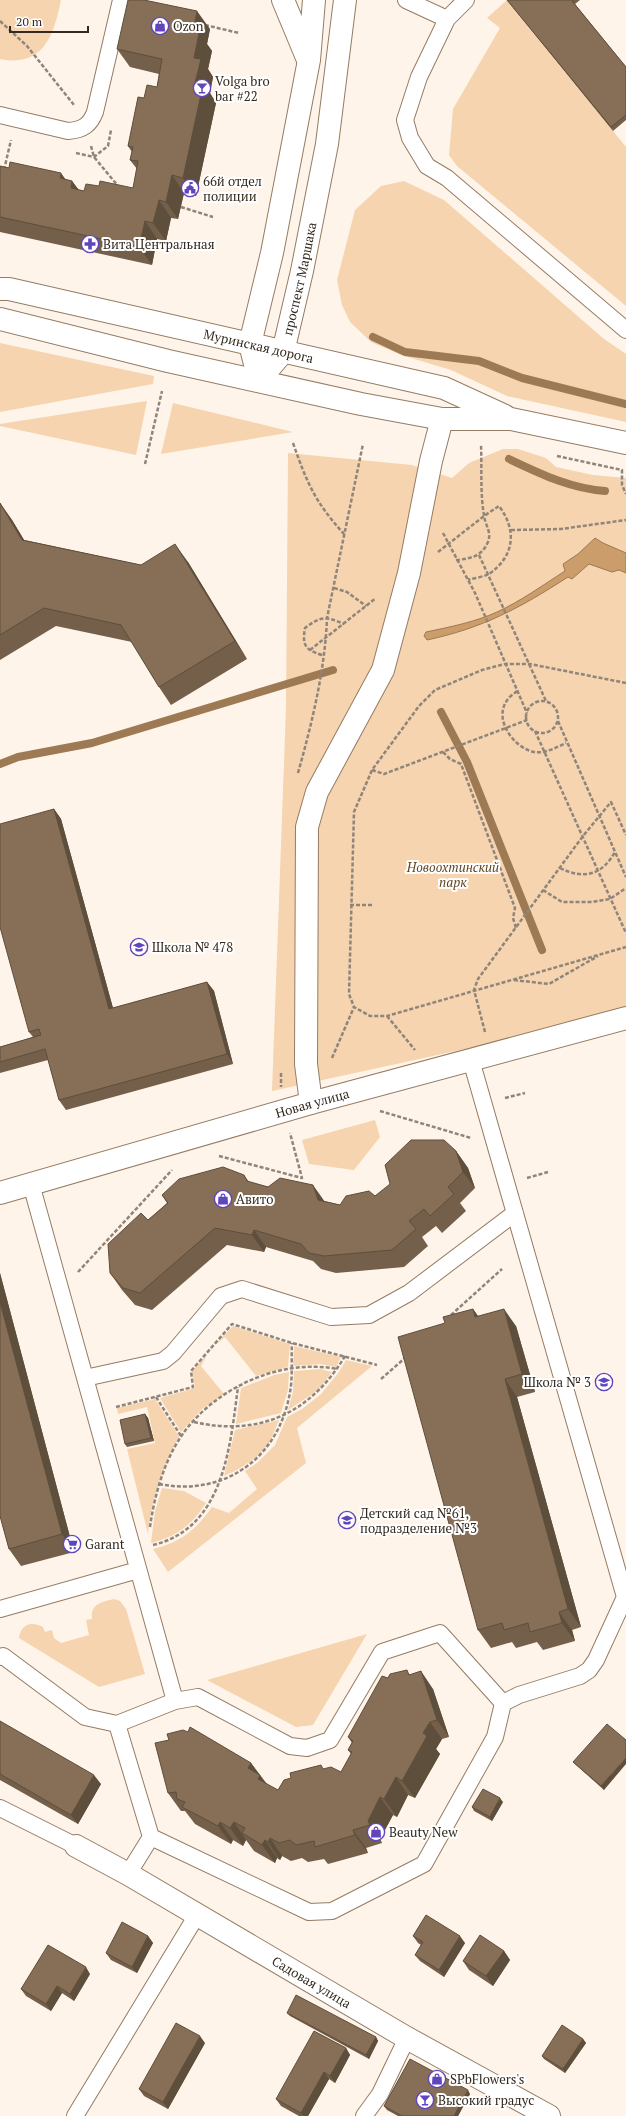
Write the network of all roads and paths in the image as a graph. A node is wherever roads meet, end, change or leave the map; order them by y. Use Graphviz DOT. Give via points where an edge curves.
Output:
graph roads {
  1 [pos="120,0"];
  2 [pos="283,0"];
  3 [pos="314,0"];
  4 [pos="345,0"];
  5 [pos="406,0"];
  6 [pos="466,0"];
  7 [pos="447,19"];
  8 [pos="0,21"];
  9 [pos="204,25"];
  10 [pos="239,33"];
  11 [pos="309,60"];
  12 [pos="77,109"];
  13 [pos="0,115"];
  14 [pos="11,140"];
  15 [pos="94,157"];
  16 [pos="3,175"];
  17 [pos="121,190"];
  18 [pos="181,207"];
  19 [pos="213,217"];
  20 [pos="0,289"];
  21 [pos="0,319"];
  22 [pos="626,330"];
  23 [pos="250,344"];
  24 [pos="283,352"];
  25 [pos="260,380"];
  26 [pos="162,390"];
  27 [pos="442,419"];
  28 [pos="511,419"];
  29 [pos="294,443"];
  30 [pos="626,443"];
  31 [pos="363,444"];
  32 [pos="481,445"];
  33 [pos="557,456"];
  34 [pos="145,464"];
  35 [pos="626,494"];
  36 [pos="484,516"];
  37 [pos="626,520"];
  38 [pos="511,530"];
  39 [pos="345,534"];
  40 [pos="479,555"];
  41 [pos="456,560"];
  42 [pos="488,574"];
  43 [pos="468,580"];
  44 [pos="334,588"];
  45 [pos="475,593"];
  46 [pos="381,594"];
  47 [pos="366,606"];
  48 [pos="327,618"];
  49 [pos="344,624"];
  50 [pos="326,637"];
  51 [pos="310,650"];
  52 [pos="322,655"];
  53 [pos="505,664"];
  54 [pos="530,664"];
  55 [pos="626,683"];
  56 [pos="517,691"];
  57 [pos="546,701"];
  58 [pos="527,713"];
  59 [pos="527,720"];
  60 [pos="558,721"];
  61 [pos="505,729"];
  62 [pos="535,731"];
  63 [pos="566,743"];
  64 [pos="443,752"];
  65 [pos="546,752"];
  66 [pos="372,770"];
  67 [pos="297,776"];
  68 [pos="600,816"];
  69 [pos="626,835"];
  70 [pos="583,836"];
  71 [pos="615,852"];
  72 [pos="560,868"];
  73 [pos="599,870"];
  74 [pos="626,877"];
  75 [pos="626,888"];
  76 [pos="543,890"];
  77 [pos="610,899"];
  78 [pos="350,905"];
  79 [pos="374,905"];
  80 [pos="516,928"];
  81 [pos="626,933"];
  82 [pos="626,946"];
  83 [pos="602,953"];
  84 [pos="512,979"];
  85 [pos="474,990"];
  86 [pos="626,1018"];
  87 [pos="481,1057"];
  88 [pos="525,1093"];
  89 [pos="501,1100"];
  90 [pos="311,1104"];
  91 [pos="377,1110"];
  92 [pos="289,1127"];
  93 [pos="472,1138"];
  94 [pos="214,1154"];
  95 [pos="175,1166"];
  96 [pos="548,1172"];
  97 [pos="523,1179"];
  98 [pos="31,1184"];
  99 [pos="0,1193"];
  100 [pos="515,1213"];
  101 [pos="502,1269"];
  102 [pos="75,1275"];
  103 [pos="450,1316"];
  104 [pos="232,1324"];
  105 [pos="292,1343"];
  106 [pos="410,1353"];
  107 [pos="345,1356"];
  108 [pos="377,1365"];
  109 [pos="291,1369"];
  110 [pos="337,1370"];
  111 [pos="85,1378"];
  112 [pos="382,1379"];
  113 [pos="238,1387"];
  114 [pos="156,1397"];
  115 [pos="284,1415"];
  116 [pos="194,1422"];
  117 [pos="232,1427"];
  118 [pos="181,1436"];
  119 [pos="221,1480"];
  120 [pos="159,1484"];
  121 [pos="149,1532"];
  122 [pos="147,1546"];
  123 [pos="138,1570"];
  124 [pos="0,1609"];
  125 [pos="1,1653"];
  126 [pos="175,1701"];
  127 [pos="503,1703"];
  128 [pos="117,1724"];
  129 [pos="0,1808"];
  130 [pos="151,1837"];
  131 [pos="76,1846"];
  132 [pos="128,1874"];
  133 [pos="197,1915"];
  134 [pos="407,2038"];
  135 [pos="75,2116"];
  136 [pos="364,2116"];
  137 [pos="549,2116"];
  1 -- 13 [label="lane" via="95,112 86,127 68,131"];
  2 -- 11 [label="street"];
  3 -- 11 [label="street"];
  4 -- 24 [label="street, проспект Маршака" via="327,144"];
  5 -- 7 [label="lane"];
  6 -- 7 [label="lane"];
  7 -- 22 [label="lane" via="419,77 408,112 406,120 410,138 427,166 447,178"];
  8 -- 12 [label="path" via="27,46"];
  9 -- 10 [label="path"];
  11 -- 23 [label="street" via="272,253"];
  14 -- 16 [label="path"];
  15 -- 17 [label="path"];
  18 -- 19 [label="path"];
  20 -- 23 [label="street, Муринская дорога"];
  21 -- 25 [label="street, Муринская дорога"];
  23 -- 24 [label="street, Муринская дорога"];
  23 -- 25 [label="street"];
  24 -- 25 [label="street, проспект Маршака"];
  24 -- 28 [label="street, Муринская дорога" via="444,388"];
  25 -- 27 [label="street, Муринская дорога" via="361,404"];
  26 -- 34 [label="path"];
  27 -- 28 [label="street, Муринская дорога"];
  27 -- 90 [label="street" via="409,573 384,670 316,792 307,828 306,1064"];
  28 -- 30 [label="street, Муринская дорога"];
  29 -- 39 [label="path" via="305,479 324,512"];
  31 -- 39 [label="path"];
  32 -- 36 [label="path"];
  33 -- 35 [label="path" via="622,470 622,485"];
  36 -- 38 [label="path" via="499,506"];
  36 -- 40 [label="path" via="490,530 487,544"];
  37 -- 38 [label="path" via="562,529"];
  38 -- 42 [label="path" via="511,545 504,561"];
  39 -- 44 [label="path"];
  40 -- 41 [label="path"];
  40 -- 42 [label="path"];
  42 -- 43 [label="path"];
  42 -- 54 [label="path"];
  44 -- 47 [label="path" via="347,592"];
  44 -- 48 [label="path"];
  45 -- 53 [label="path"];
  46 -- 47 [label="path"];
  47 -- 49 [label="path"];
  48 -- 49 [label="path"];
  48 -- 50 [label="path"];
  48 -- 51 [label="path" via="317,618 305,628 303,640"];
  49 -- 50 [label="path"];
  50 -- 51 [label="path"];
  50 -- 52 [label="path"];
  51 -- 52 [label="path"];
  52 -- 67 [label="path" via="314,708"];
  53 -- 54 [label="path"];
  53 -- 56 [label="path"];
  53 -- 66 [label="path" via="482,670 436,690 419,706"];
  54 -- 55 [label="path"];
  54 -- 57 [label="path"];
  56 -- 58 [label="path"];
  56 -- 61 [label="path" via="504,706"];
  57 -- 58 [label="path" via="536,703"];
  57 -- 60 [label="path" via="555,708"];
  58 -- 59 [label="path"];
  59 -- 61 [label="path"];
  59 -- 62 [label="path"];
  60 -- 62 [label="path" via="549,732"];
  60 -- 63 [label="path"];
  61 -- 64 [label="path"];
  61 -- 65 [label="path" via="515,742 524,748"];
  62 -- 65 [label="path"];
  63 -- 65 [label="path"];
  63 -- 68 [label="path"];
  64 -- 66 [label="path" via="384,774"];
  64 -- 80 [label="path" via="461,764 515,908 513,918"];
  65 -- 70 [label="path"];
  66 -- 78 [label="path" via="354,812"];
  68 -- 69 [label="path" via="611,802"];
  68 -- 70 [label="path"];
  68 -- 71 [label="path"];
  70 -- 72 [label="path"];
  70 -- 73 [label="path"];
  71 -- 73 [label="path" via="609,863"];
  71 -- 74 [label="path"];
  72 -- 73 [label="path" via="573,875 585,875"];
  72 -- 76 [label="path"];
  73 -- 77 [label="path"];
  75 -- 77 [label="path"];
  76 -- 77 [label="path" via="562,902"];
  76 -- 80 [label="path"];
  77 -- 81 [label="path"];
  78 -- 79 [label="path"];
  78 -- 85 [label="path" via="349,994 354,1007 370,1016 387,1016"];
  80 -- 85 [label="path" via="478,979"];
  82 -- 83 [label="path"];
  83 -- 84 [label="path"];
  83 -- 84 [label="path" via="549,984"];
  84 -- 85 [label="path"];
  85 -- 87 [label="path"];
  86 -- 87 [label="street, Новая улица"];
  87 -- 90 [label="street, Новая улица"];
  87 -- 100 [label="lane"];
  88 -- 89 [label="path"];
  90 -- 98 [label="street, Новая улица"];
  91 -- 93 [label="path"];
  92 -- 94 [label="path" via="302,1178"];
  95 -- 102 [label="path"];
  96 -- 97 [label="path"];
  98 -- 99 [label="street, Новая улица"];
  98 -- 111 [label="lane"];
  100 -- 111 [label="lane" via="409,1293 369,1315 331,1317 242,1289 222,1296 163,1361"];
  100 -- 127 [label="lane" via="625,1597 589,1670 580,1676 519,1695"];
  101 -- 103 [label="path"];
  104 -- 105 [label="path"];
  105 -- 107 [label="path"];
  105 -- 109 [label="path"];
  106 -- 112 [label="path"];
  107 -- 108 [label="path"];
  107 -- 110 [label="path"];
  109 -- 110 [label="path" via="320,1366"];
  109 -- 113 [label="path" via="271,1373"];
  109 -- 115 [label="path" via="291,1391"];
  110 -- 115 [label="path" via="319,1392"];
  111 -- 123 [label="lane"];
  113 -- 116 [label="path" via="219,1399"];
  113 -- 117 [label="path"];
  114 -- 118 [label="path"];
  115 -- 117 [label="path"];
  115 -- 119 [label="path" via="271,1444 256,1460 235,1475"];
  116 -- 117 [label="path"];
  116 -- 118 [label="path"];
  117 -- 119 [label="path"];
  118 -- 120 [label="path"];
  119 -- 120 [label="path" via="200,1486 177,1488"];
  119 -- 122 [label="path" via="208,1506 196,1522 164,1542"];
  120 -- 121 [label="path"];
  123 -- 124 [label="lane"];
  123 -- 126 [label="lane"];
  125 -- 128 [label="lane" via="85,1716"];
  126 -- 127 [label="lane" via="198,1697 290,1746 307,1748 330,1740 382,1652 440,1633"];
  126 -- 128 [label="lane"];
  127 -- 130 [label="lane" via="495,1737 424,1864 332,1911 309,1912"];
  128 -- 130 [label="lane"];
  129 -- 131 [label="lane"];
  130 -- 132 [label="lane"];
  131 -- 132 [label="street, Садовая улица"];
  132 -- 133 [label="street, Садовая улица"];
  133 -- 134 [label="street, Садовая улица"];
  133 -- 135 [label="lane"];
  134 -- 136 [label="lane" via="380,2094"];
  134 -- 137 [label="street, Садовая улица"];
}
